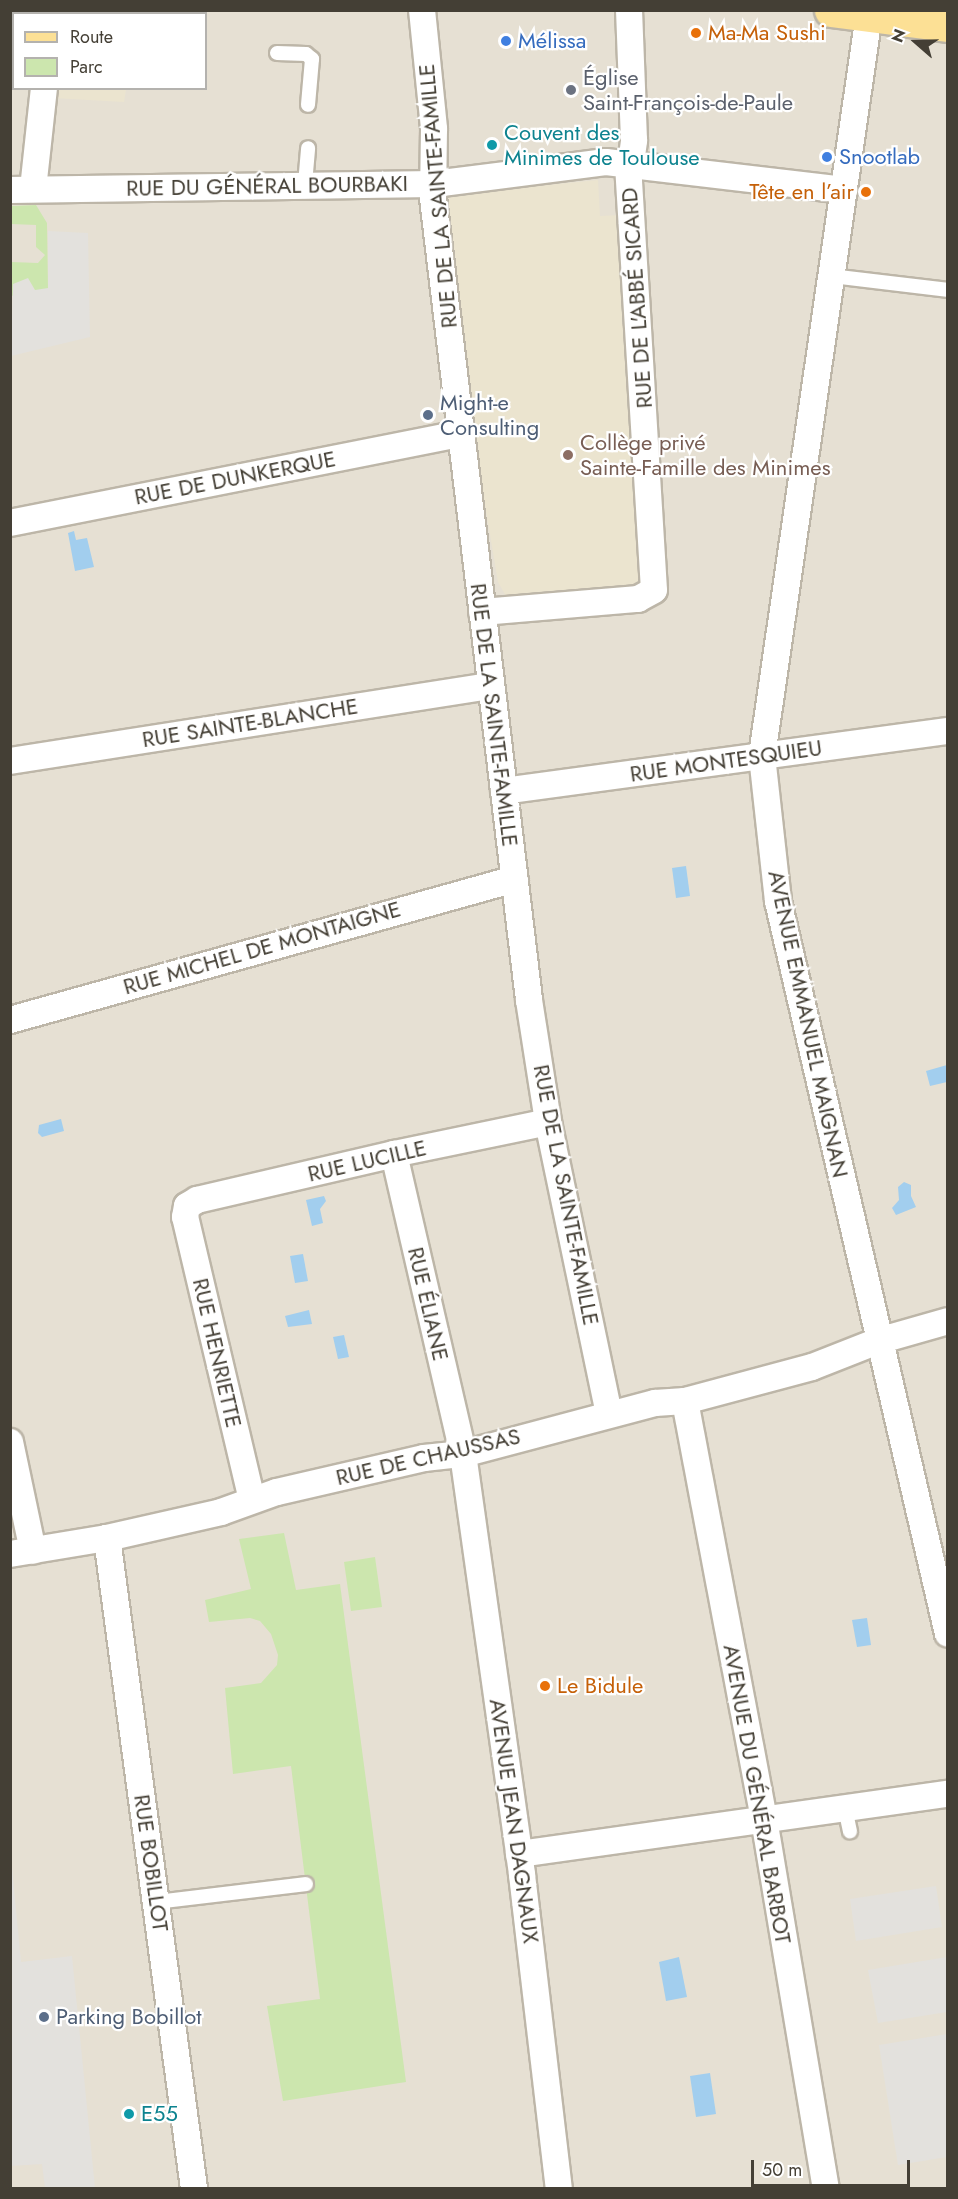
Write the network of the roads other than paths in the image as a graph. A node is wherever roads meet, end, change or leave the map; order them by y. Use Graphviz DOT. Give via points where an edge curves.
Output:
graph roads {
  1 [pos="422,10"];
  2 [pos="630,10"];
  3 [pos="831,10"];
  4 [pos="869,15"];
  5 [pos="948,25"];
  6 [pos="277,53"];
  7 [pos="44,90"];
  8 [pos="308,105"];
  9 [pos="308,148"];
  10 [pos="630,164"];
  11 [pos="305,184"];
  12 [pos="434,184"];
  13 [pos="22,189"];
  14 [pos="844,190"];
  15 [pos="831,276"];
  16 [pos="948,290"];
  17 [pos="460,434"];
  18 [pos="10,523"];
  19 [pos="482,612"];
  20 [pos="490,686"];
  21 [pos="948,731"];
  22 [pos="762,756"];
  23 [pos="10,761"];
  24 [pos="504,791"];
  25 [pos="515,879"];
  26 [pos="10,1020"];
  27 [pos="548,1122"];
  28 [pos="394,1154"];
  29 [pos="187,1206"];
  30 [pos="948,1321"];
  31 [pos="878,1341"];
  32 [pos="685,1401"];
  33 [pos="609,1414"];
  34 [pos="10,1442"];
  35 [pos="463,1454"];
  36 [pos="252,1500"];
  37 [pos="107,1538"];
  38 [pos="22,1553"];
  39 [pos="948,1634"];
  40 [pos="948,1794"];
  41 [pos="764,1819"];
  42 [pos="519,1854"];
  43 [pos="306,1884"];
  44 [pos="156,1902"];
  45 [pos="194,2188"];
  46 [pos="560,2188"];
  47 [pos="826,2188"];
  1 -- 12 [label="street, RUE DE LA SAINTE-FAMILLE" via="434,129"];
  2 -- 10 [label="street, RUE DE L'ABBÉ SICARD" via="634,140"];
  3 -- 4 [label="main road"];
  4 -- 5 [label="main road"];
  4 -- 14 [label="street, AVENUE EMMANUEL MAIGNAN"];
  6 -- 8 [label="lane" via="306,54 312,59"];
  7 -- 13 [label="street"];
  9 -- 11 [label="lane"];
  10 -- 12 [label="street, RUE DU GÉNÉRAL BOURBAKI" via="606,162"];
  10 -- 14 [label="street, RUE DU GÉNÉRAL BOURBAKI"];
  10 -- 19 [label="street, RUE DE L'ABBÉ SICARD" via="654,590 639,599"];
  11 -- 12 [label="street, RUE DU GÉNÉRAL BOURBAKI"];
  11 -- 13 [label="street, RUE DU GÉNÉRAL BOURBAKI"];
  12 -- 17 [label="street, RUE DE LA SAINTE-FAMILLE"];
  14 -- 15 [label="street, AVENUE EMMANUEL MAIGNAN"];
  15 -- 16 [label="lane"];
  15 -- 22 [label="street, AVENUE EMMANUEL MAIGNAN"];
  17 -- 18 [label="street, RUE DE DUNKERQUE"];
  17 -- 19 [label="street, RUE DE LA SAINTE-FAMILLE"];
  19 -- 20 [label="street, RUE DE LA SAINTE-FAMILLE"];
  20 -- 23 [label="street, RUE SAINTE-BLANCHE"];
  20 -- 24 [label="street, RUE DE LA SAINTE-FAMILLE"];
  21 -- 22 [label="street, RUE MONTESQUIEU"];
  22 -- 24 [label="street, RUE MONTESQUIEU"];
  22 -- 31 [label="street, AVENUE EMMANUEL MAIGNAN" via="778,901"];
  24 -- 25 [label="street, RUE DE LA SAINTE-FAMILLE"];
  25 -- 26 [label="street, RUE MICHEL DE MONTAIGNE"];
  25 -- 27 [label="street, RUE DE LA SAINTE-FAMILLE"];
  27 -- 28 [label="street, RUE LUCILLE"];
  27 -- 33 [label="street, RUE DE LA SAINTE-FAMILLE"];
  28 -- 29 [label="street, RUE LUCILLE" via="197,1200"];
  28 -- 35 [label="street, RUE ÉLIANE"];
  29 -- 36 [label="street, RUE HENRIETTE" via="185,1217"];
  30 -- 31 [label="street, RUE DE CHAUSSAS"];
  31 -- 32 [label="street, RUE DE CHAUSSAS" via="812,1367"];
  31 -- 39 [label="street, AVENUE EMMANUEL MAIGNAN"];
  32 -- 33 [label="street, RUE DE CHAUSSAS"];
  32 -- 41 [label="street, AVENUE DU GÉNÉRAL BARBOT"];
  33 -- 35 [label="street, RUE DE CHAUSSAS"];
  34 -- 38 [label="street"];
  35 -- 36 [label="street, RUE DE CHAUSSAS" via="424,1458"];
  35 -- 42 [label="street, AVENUE JEAN DAGNAUX"];
  36 -- 37 [label="street, RUE DE CHAUSSAS" via="220,1512"];
  37 -- 38 [label="street, RUE DE CHAUSSAS"];
  37 -- 44 [label="street, RUE BOBILLOT"];
  40 -- 41 [label="street" via="848,1820"];
  41 -- 42 [label="street"];
  41 -- 47 [label="street, AVENUE DU GÉNÉRAL BARBOT"];
  42 -- 46 [label="street, AVENUE JEAN DAGNAUX"];
  43 -- 44 [label="lane"];
  44 -- 45 [label="street, RUE BOBILLOT"];
}
